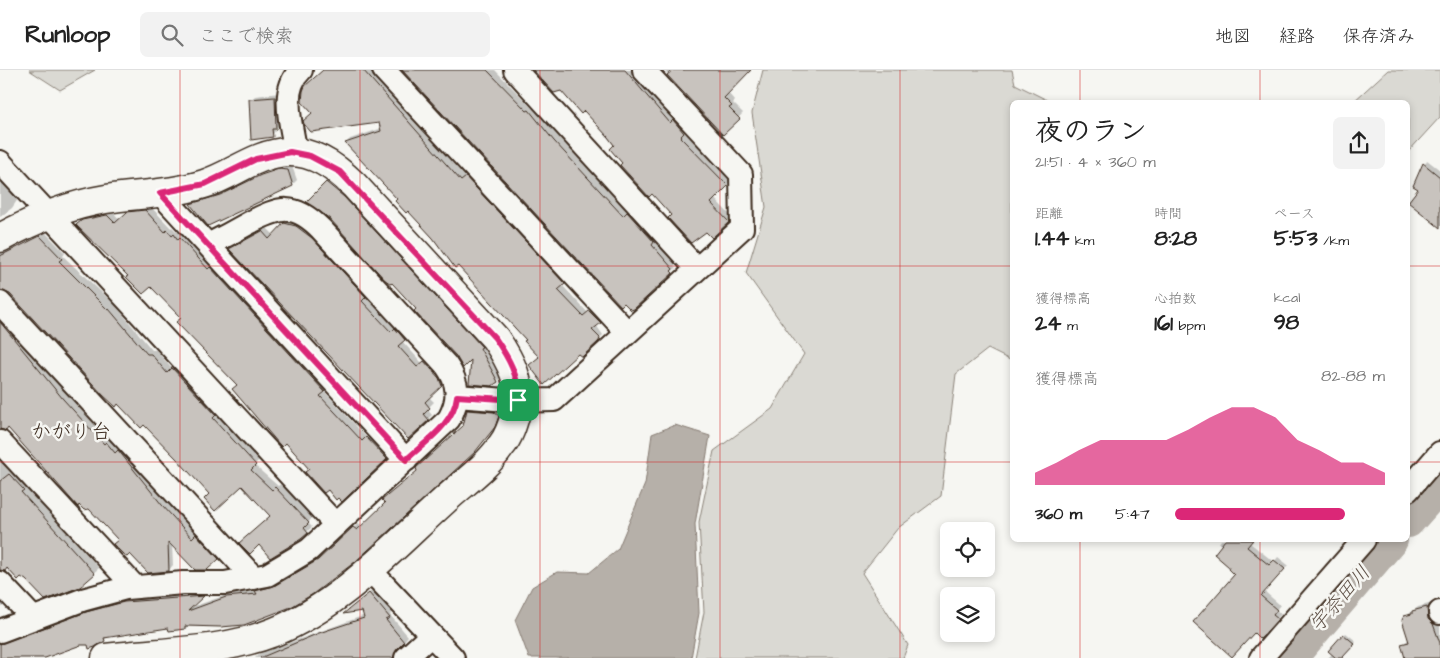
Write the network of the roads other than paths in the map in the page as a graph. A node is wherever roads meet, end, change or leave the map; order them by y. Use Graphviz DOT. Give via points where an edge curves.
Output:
graph roads {
  1 [pos="300,70"];
  2 [pos="384,70"];
  3 [pos="515,70"];
  4 [pos="644,70"];
  5 [pos="296,153"];
  6 [pos="0,162"];
  7 [pos="160,193"];
  8 [pos="49,215"];
  9 [pos="0,238"];
  10 [pos="208,245"];
  11 [pos="696,268"];
  12 [pos="0,303"];
  13 [pos="627,332"];
  14 [pos="457,396"];
  15 [pos="518,400"];
  16 [pos="0,442"];
  17 [pos="1440,453"];
  18 [pos="406,460"];
  19 [pos="1410,488"];
  20 [pos="336,525"];
  21 [pos="1362,542"];
  22 [pos="369,570"];
  23 [pos="254,578"];
  24 [pos="0,583"];
  25 [pos="135,587"];
  26 [pos="33,618"];
  27 [pos="0,631"];
  28 [pos="430,636"];
  29 [pos="202,654"];
  30 [pos="106,658"];
  31 [pos="406,658"];
  32 [pos="453,658"];
  33 [pos="1262,658"];
  1 -- 5 [label="street" via="290,84 289,99"];
  2 -- 13 [label="street"];
  3 -- 11 [label="street"];
  4 -- 11 [label="street" via="741,174 742,228 711,259"];
  5 -- 7 [label="street" via="256,159 205,184"];
  5 -- 15 [label="street" via="318,159 340,172 495,338 508,356 515,375"];
  6 -- 8 [label="street"];
  7 -- 8 [label="street" via="91,202"];
  7 -- 10 [label="street"];
  8 -- 9 [label="street"];
  8 -- 20 [label="street"];
  10 -- 14 [label="street" via="274,210 302,214 321,229 446,365 454,377"];
  10 -- 18 [label="street"];
  11 -- 13 [label="street"];
  12 -- 23 [label="street"];
  13 -- 15 [label="street" via="554,400"];
  14 -- 15 [label="street"];
  14 -- 18 [label="street" via="456,407 449,419"];
  15 -- 22 [label="street" via="511,428 501,447"];
  16 -- 25 [label="street"];
  17 -- 19 [label="street"];
  18 -- 20 [label="street"];
  20 -- 23 [label="street" via="302,555 267,575"];
  21 -- 33 [label="street"];
  22 -- 28 [label="street"];
  22 -- 29 [label="street" via="321,607 273,632"];
  23 -- 25 [label="street" via="225,583"];
  24 -- 26 [label="street"];
  25 -- 26 [label="street" via="82,600"];
  26 -- 27 [label="street"];
  28 -- 31 [label="street"];
  28 -- 32 [label="street"];
  29 -- 30 [label="street"];
}
